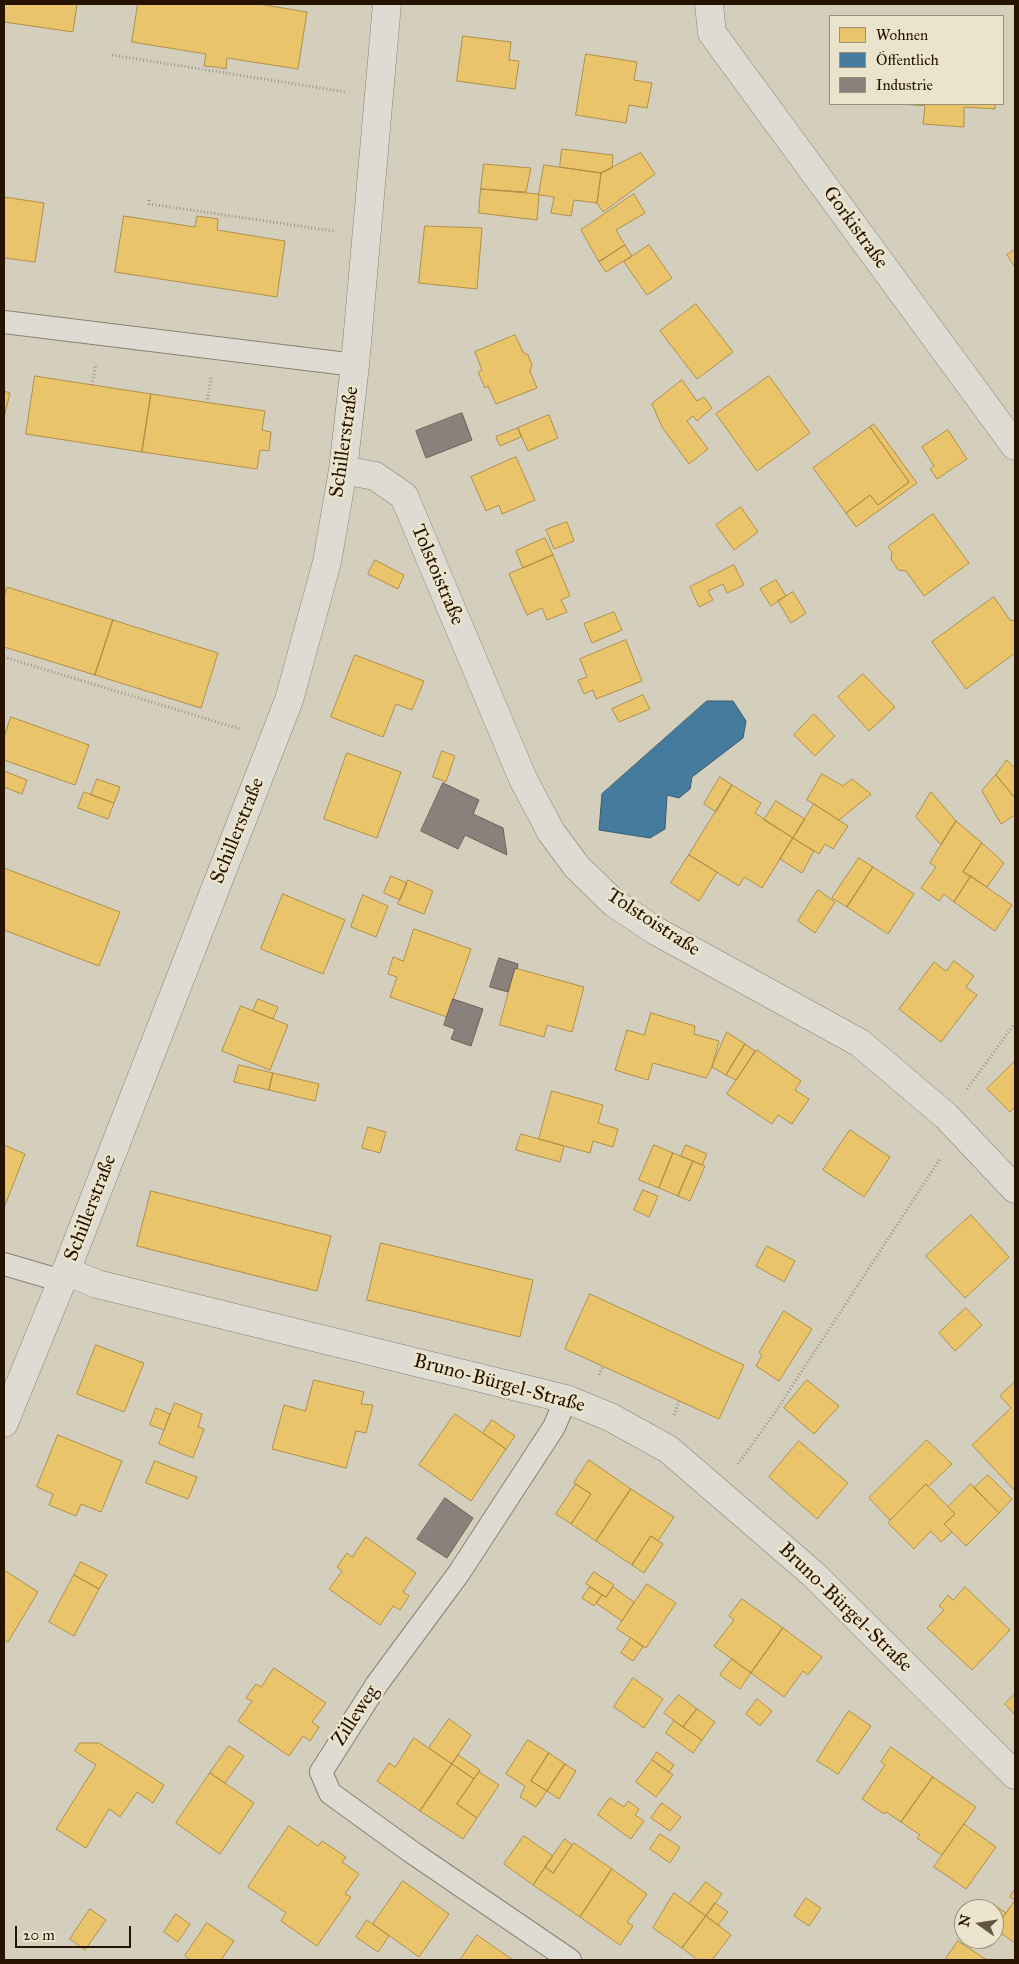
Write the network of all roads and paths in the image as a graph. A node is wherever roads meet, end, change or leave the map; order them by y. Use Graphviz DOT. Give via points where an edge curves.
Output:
graph roads {
  1 [pos="387,4"];
  2 [pos="709,4"];
  3 [pos="112,55"];
  4 [pos="378,97"];
  5 [pos="150,200"];
  6 [pos="367,234"];
  7 [pos="4,322"];
  8 [pos="355,365"];
  9 [pos="94,374"];
  10 [pos="212,374"];
  11 [pos="92,385"];
  12 [pos="207,403"];
  13 [pos="1015,446"];
  14 [pos="343,470"];
  15 [pos="4,657"];
  16 [pos="274,739"];
  17 [pos="1015,1023"];
  18 [pos="952,1123"];
  19 [pos="1015,1189"];
  20 [pos="4,1264"];
  21 [pos="64,1276"];
  22 [pos="566,1399"];
  23 [pos="4,1423"];
  24 [pos="718,1493"];
  25 [pos="1015,1775"];
  26 [pos="570,1960"];
  1 -- 4 [label="street, Schillerstraße"];
  2 -- 13 [label="street, Gorkistraße" via="712,33"];
  3 -- 4 [label="path"];
  4 -- 6 [label="street, Schillerstraße"];
  5 -- 6 [label="path" via="149,204 209,215"];
  6 -- 8 [label="street, Schillerstraße"];
  7 -- 8 [label="lane, Schillerstraße"];
  8 -- 14 [label="street, Schillerstraße"];
  9 -- 11 [label="path"];
  10 -- 12 [label="path"];
  14 -- 16 [label="street, Schillerstraße" via="326,562 289,700"];
  14 -- 18 [label="street, Tolstoistraße" via="375,476 404,496 523,779 551,832 577,867 614,903 656,931 860,1043"];
  15 -- 16 [label="path"];
  16 -- 21 [label="street, Schillerstraße"];
  17 -- 18 [label="path"];
  18 -- 19 [label="street, Tolstoistraße"];
  18 -- 24 [label="path" via="776,1412"];
  20 -- 21 [label="lane, Schillerstraße"];
  21 -- 22 [label="street, Bruno-Bürgel-Straße"];
  21 -- 23 [label="street, Schillerstraße"];
  22 -- 24 [label="street, Bruno-Bürgel-Straße" via="610,1417 668,1449"];
  22 -- 26 [label="lane, Zilleweg" via="554,1427 459,1573 377,1684 321,1772 330,1792"];
  24 -- 25 [label="street, Bruno-Bürgel-Straße" via="813,1574"];
}
